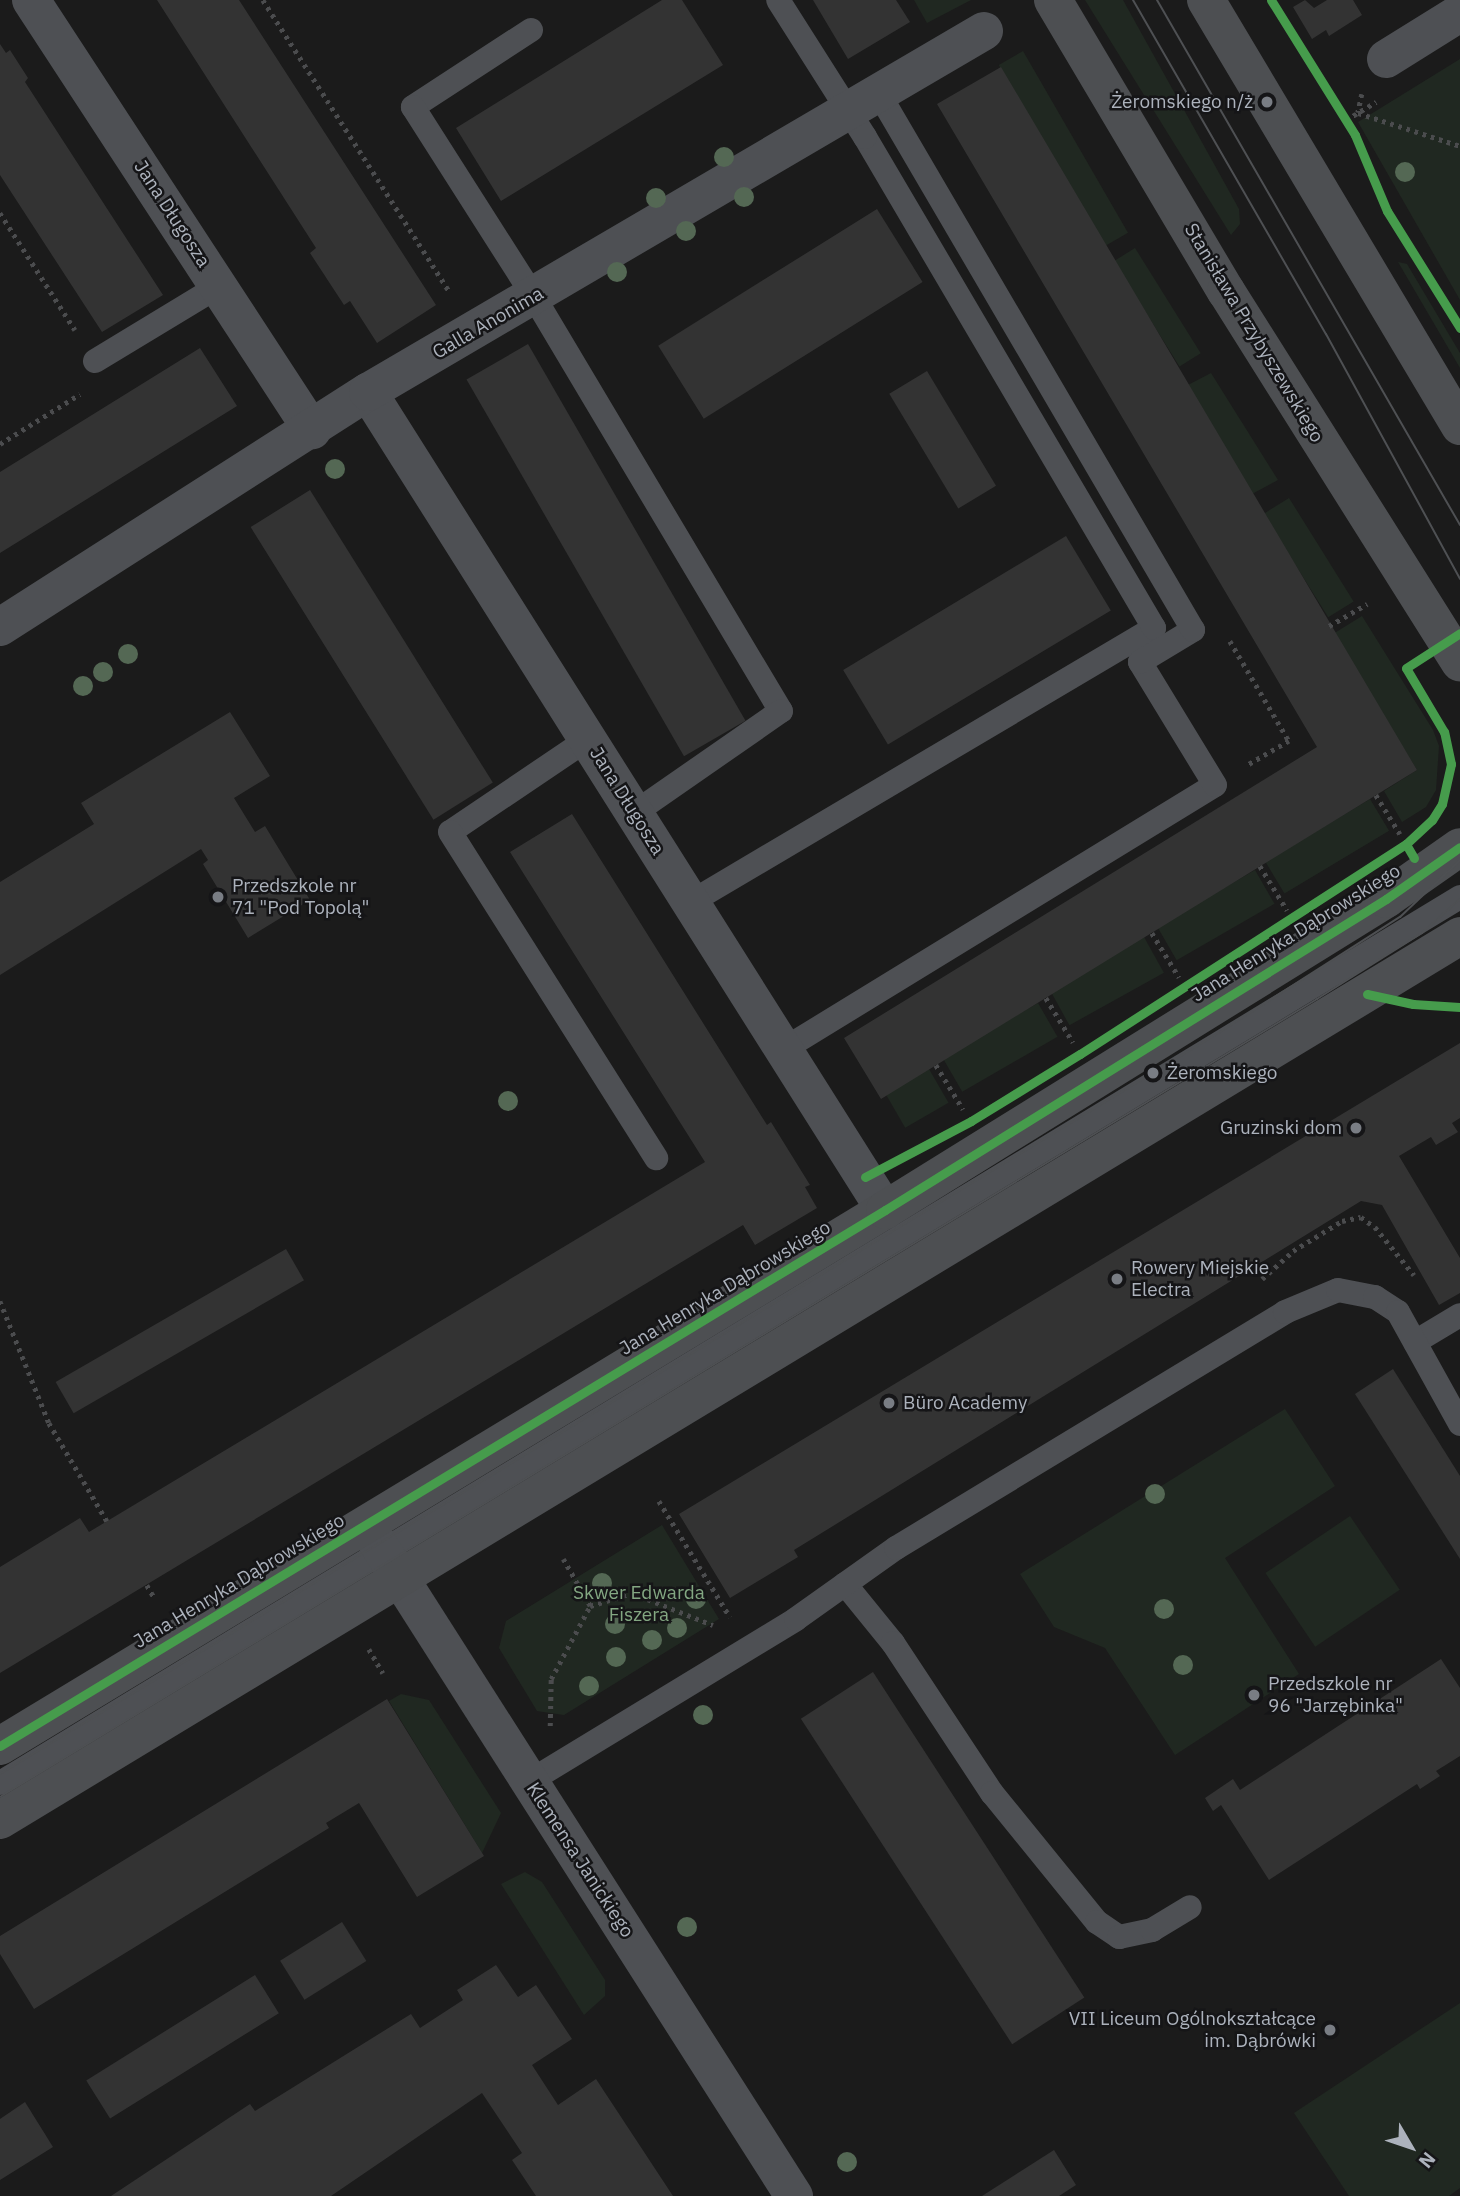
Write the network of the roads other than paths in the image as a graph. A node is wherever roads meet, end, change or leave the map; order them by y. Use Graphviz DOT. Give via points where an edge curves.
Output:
graph roads {
  1 [pos="31,0"];
  2 [pos="778,0"];
  3 [pos="1053,0"];
  4 [pos="1206,0"];
  5 [pos="1460,13"];
  6 [pos="531,30"];
  7 [pos="984,31"];
  8 [pos="1386,59"];
  9 [pos="864,103"];
  10 [pos="219,286"];
  11 [pos="534,297"];
  12 [pos="95,361"];
  13 [pos="368,392"];
  14 [pos="1460,426"];
  15 [pos="312,430"];
  16 [pos="0,627"];
  17 [pos="1460,663"];
  18 [pos="588,739"];
  19 [pos="634,813"];
  20 [pos="1460,846"];
  21 [pos="1460,897"];
  22 [pos="691,902"];
  23 [pos="1460,936"];
  24 [pos="1289,1001"];
  25 [pos="784,1049"];
  26 [pos="1097,1061"];
  27 [pos="656,1158"];
  28 [pos="885,1210"];
  29 [pos="1460,1315"];
  30 [pos="1415,1342"];
  31 [pos="1460,1424"];
  32 [pos="383,1551"];
  33 [pos="845,1584"];
  34 [pos="0,1746"];
  35 [pos="530,1781"];
  36 [pos="0,1783"];
  37 [pos="0,1819"];
  38 [pos="1190,1907"];
  39 [pos="794,2196"];
  1 -- 10 [label="street, Jana Długosza"];
  2 -- 9 [label="lane"];
  3 -- 17 [label="street, Stanisława Przybyszewskiego" via="1226,291"];
  4 -- 14 [label="street"];
  5 -- 8 [label="street"];
  6 -- 11 [label="lane" via="413,107"];
  7 -- 9 [label="street, Galla Anonima"];
  9 -- 11 [label="street, Galla Anonima"];
  9 -- 22 [label="lane" via="1154,628"];
  9 -- 25 [label="lane" via="1193,630 1140,662 1215,785"];
  10 -- 12 [label="lane"];
  10 -- 15 [label="street, Jana Długosza"];
  11 -- 13 [label="street, Galla Anonima"];
  11 -- 19 [label="lane" via="781,711"];
  13 -- 15 [label="street, Galla Anonima"];
  13 -- 18 [label="street, Jana Długosza"];
  15 -- 16 [label="street, Galla Anonima"];
  18 -- 19 [label="street, Jana Długosza"];
  18 -- 27 [label="lane" via="450,832"];
  19 -- 22 [label="street, Jana Długosza"];
  20 -- 26 [label="street, Jana Henryka Dąbrowskiego" via="1386,898"];
  21 -- 24 [label="lane"];
  22 -- 25 [label="street, Jana Długosza"];
  23 -- 32 [label="street, Jana Henryka Dąbrowskiego" via="888,1286"];
  24 -- 26 [label="lane"];
  24 -- 32 [label="lane"];
  25 -- 28 [label="street, Jana Długosza"];
  26 -- 28 [label="street, Jana Henryka Dąbrowskiego"];
  28 -- 32 [label="street, Jana Henryka Dąbrowskiego"];
  29 -- 30 [label="lane"];
  30 -- 31 [label="lane"];
  30 -- 33 [label="lane" via="1398,1312 1375,1297 1338,1290 1327,1294 1285,1312"];
  32 -- 34 [label="street, Jana Henryka Dąbrowskiego"];
  32 -- 35 [label="street, Klemensa Janickiego"];
  32 -- 36 [label="lane"];
  32 -- 37 [label="street, Jana Henryka Dąbrowskiego"];
  33 -- 35 [label="lane"];
  33 -- 38 [label="lane" via="892,1643 992,1793 1097,1922 1119,1937 1152,1930"];
  35 -- 39 [label="street, Klemensa Janickiego"];
}
